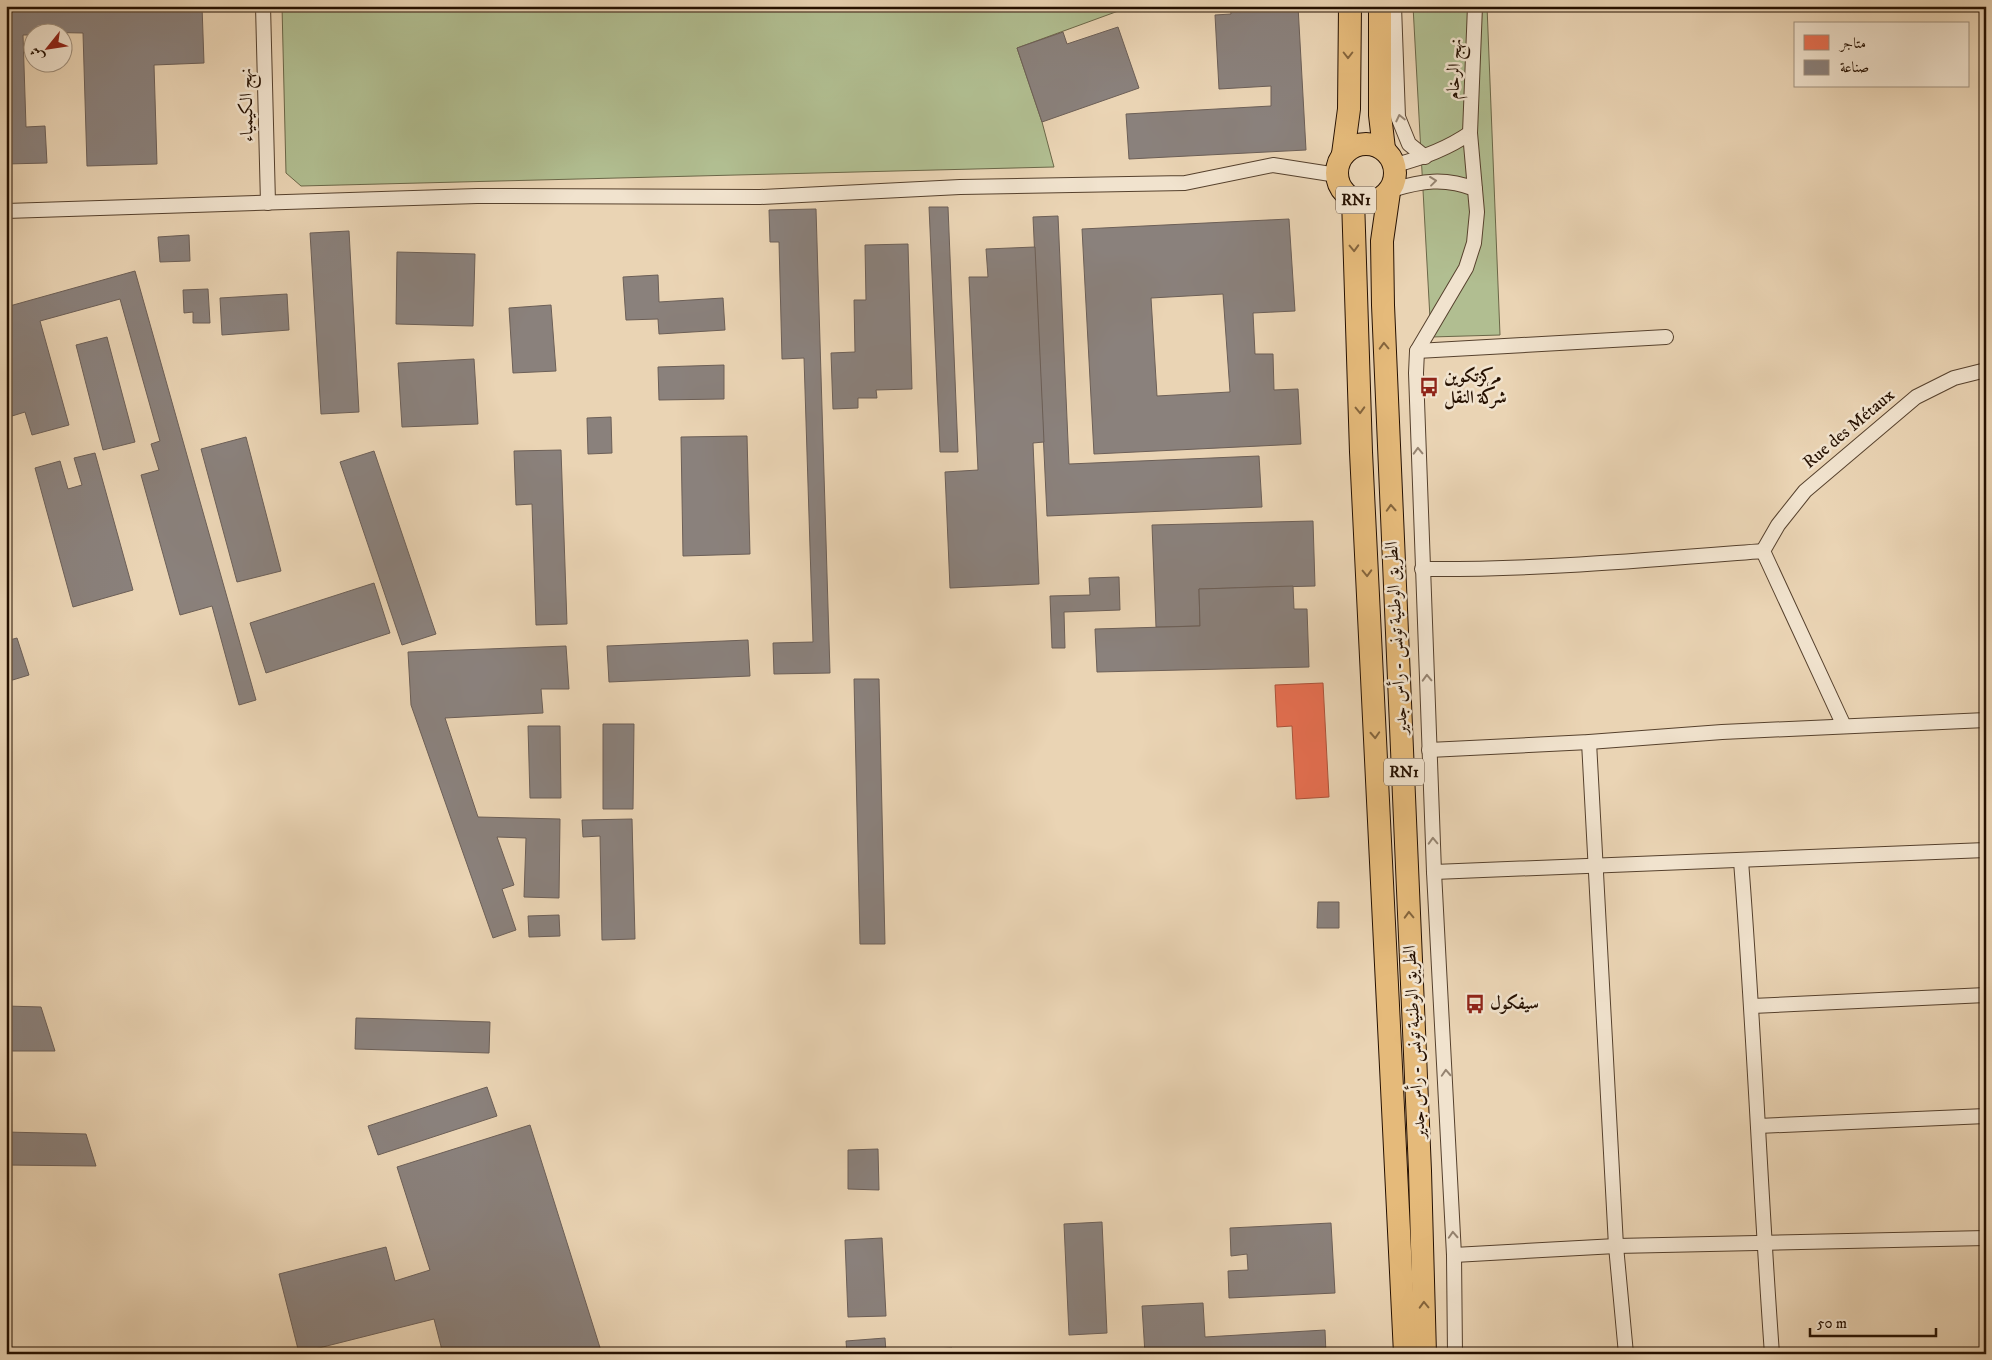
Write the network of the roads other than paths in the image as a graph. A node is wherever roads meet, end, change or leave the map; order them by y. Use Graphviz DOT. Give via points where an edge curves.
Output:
graph roads {
  1 [pos="263,6"];
  2 [pos="1350,6"];
  3 [pos="1380,6"];
  4 [pos="1394,6"];
  5 [pos="1475,6"];
  6 [pos="1470,132"];
  7 [pos="1390,157"];
  8 [pos="1425,157"];
  9 [pos="1340,164"];
  10 [pos="1475,189"];
  11 [pos="1390,191"];
  12 [pos="1353,199"];
  13 [pos="268,203"];
  14 [pos="6,212"];
  15 [pos="1666,337"];
  16 [pos="1417,351"];
  17 [pos="1986,370"];
  18 [pos="1763,550"];
  19 [pos="1422,569"];
  20 [pos="1986,720"];
  21 [pos="1844,726"];
  22 [pos="1589,742"];
  23 [pos="1429,750"];
  24 [pos="1986,850"];
  25 [pos="1741,861"];
  26 [pos="1594,867"];
  27 [pos="1434,872"];
  28 [pos="1986,995"];
  29 [pos="1752,1006"];
  30 [pos="1986,1116"];
  31 [pos="1758,1126"];
  32 [pos="1986,1238"];
  33 [pos="1764,1242"];
  34 [pos="1616,1246"];
  35 [pos="1454,1255"];
  36 [pos="1405,1354"];
  37 [pos="1426,1354"];
  38 [pos="1455,1354"];
  39 [pos="1626,1354"];
  40 [pos="1772,1354"];
  1 -- 13 [label="street, نهج الكيمياء"];
  2 -- 9 [label="main road, one-way" via="1349,109"];
  3 -- 7 [label="main road, RN1" via="1380,115"];
  8 -- 4 [label="street, one-way" via="1409,144 1398,117"];
  5 -- 6 [label="street, نهج الرخام"];
  6 -- 8 [label="street" via="1454,144"];
  6 -- 10 [label="street, نهج الرخام"];
  7 -- 8 [label="street"];
  7 -- 9 [label="main road" via="1368,143 1350,148"];
  7 -- 11 [label="main road, RN1" via="1394,182"];
  9 -- 12 [label="main road, RN1" via="1339,184"];
  9 -- 13 [label="street" via="1274,165 1185,183 960,187 760,197 477,196"];
  11 -- 10 [label="street, one-way" via="1441,180"];
  10 -- 16 [label="street, نهج الرخام" via="1474,243 1466,268"];
  11 -- 12 [label="main road, RN1" via="1372,202"];
  37 -- 11 [label="main road, الطريق الوطنية تونس - رأس جدير / RN1, one-way" via="1383,305 1382,241"];
  12 -- 36 [label="main road, الطريق الوطنية تونس - رأس جدير / RN1, one-way" via="1369,622"];
  13 -- 14 [label="street"];
  15 -- 16 [label="street"];
  19 -- 16 [label="street, one-way"];
  17 -- 18 [label="street, Rue des Métaux" via="1954,378 1916,398 1805,491"];
  18 -- 19 [label="street" via="1469,570"];
  18 -- 21 [label="street"];
  23 -- 19 [label="street, one-way"];
  20 -- 21 [label="street"];
  21 -- 22 [label="street"];
  22 -- 23 [label="street"];
  22 -- 26 [label="street"];
  27 -- 23 [label="street, one-way"];
  24 -- 25 [label="street"];
  25 -- 26 [label="street"];
  25 -- 29 [label="street"];
  26 -- 27 [label="street"];
  26 -- 34 [label="street"];
  35 -- 27 [label="street, one-way"];
  28 -- 29 [label="street"];
  29 -- 31 [label="street"];
  30 -- 31 [label="street"];
  31 -- 33 [label="street"];
  32 -- 33 [label="street"];
  33 -- 34 [label="street"];
  33 -- 40 [label="street"];
  34 -- 35 [label="street"];
  34 -- 39 [label="street"];
  35 -- 38 [label="street"];
}
